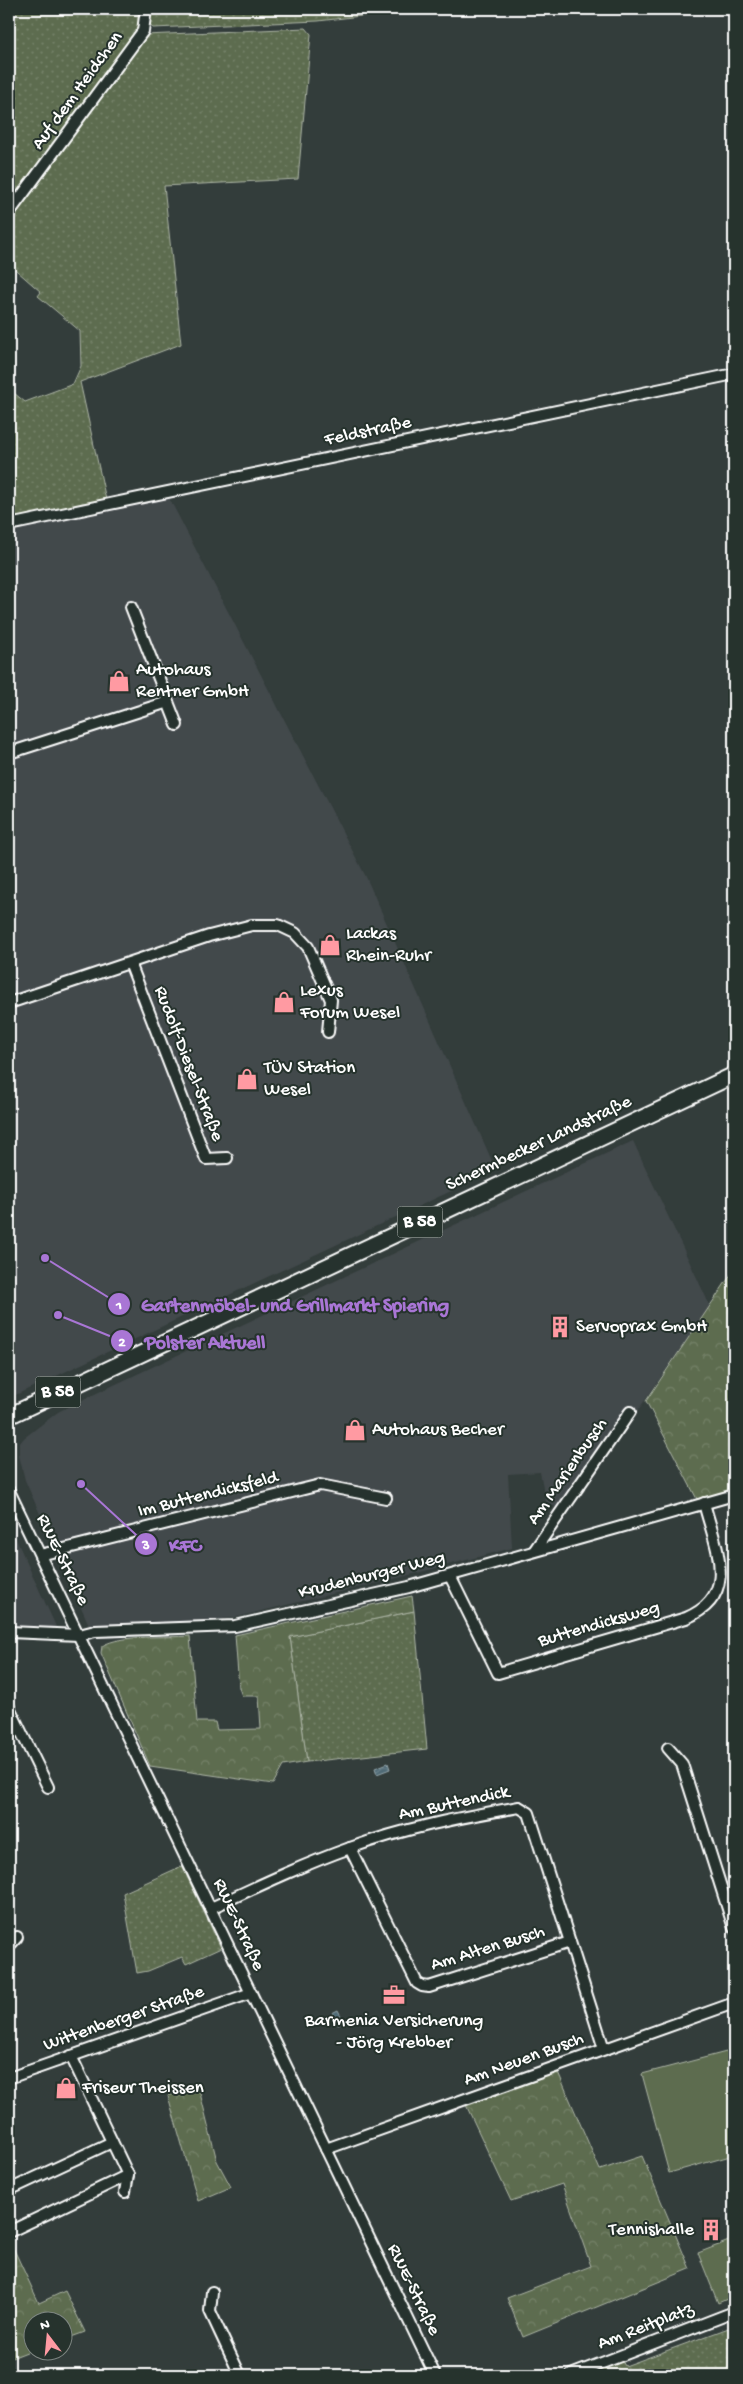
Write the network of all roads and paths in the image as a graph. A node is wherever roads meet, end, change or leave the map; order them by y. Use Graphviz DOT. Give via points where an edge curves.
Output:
graph roads {
  1 [pos="146,9"];
  2 [pos="9,214"];
  3 [pos="734,374"];
  4 [pos="9,525"];
  5 [pos="131,607"];
  6 [pos="168,702"];
  7 [pos="177,726"];
  8 [pos="9,753"];
  9 [pos="130,963"];
  10 [pos="9,1003"];
  11 [pos="328,1032"];
  12 [pos="734,1075"];
  13 [pos="227,1158"];
  14 [pos="630,1412"];
  15 [pos="9,1416"];
  16 [pos="9,1491"];
  17 [pos="734,1494"];
  18 [pos="386,1498"];
  19 [pos="704,1503"];
  20 [pos="534,1552"];
  21 [pos="40,1555"];
  22 [pos="450,1576"];
  23 [pos="9,1632"];
  24 [pos="79,1635"];
  25 [pos="9,1707"];
  26 [pos="668,1748"];
  27 [pos="48,1787"];
  28 [pos="350,1848"];
  29 [pos="211,1908"];
  30 [pos="734,1928"];
  31 [pos="17,1937"];
  32 [pos="570,1942"];
  33 [pos="9,1946"];
  34 [pos="251,1993"];
  35 [pos="734,2003"];
  36 [pos="604,2049"];
  37 [pos="71,2056"];
  38 [pos="9,2078"];
  39 [pos="112,2142"];
  40 [pos="326,2148"];
  41 [pos="128,2175"];
  42 [pos="9,2190"];
  43 [pos="124,2192"];
  44 [pos="9,2230"];
  45 [pos="212,2292"];
  46 [pos="734,2312"];
  47 [pos="240,2375"];
  48 [pos="435,2375"];
  49 [pos="571,2375"];
  1 -- 2 [label="street, Auf dem Heidchen" via="143,31"];
  3 -- 4 [label="street, Feldstraße"];
  5 -- 6 [label="street"];
  6 -- 7 [label="street"];
  6 -- 8 [label="street"];
  9 -- 10 [label="street"];
  9 -- 11 [label="street" via="209,936 252,925 278,925 295,933 308,947 331,1000"];
  9 -- 13 [label="street, Rudolf-Diesel-Straße" via="206,1158"];
  12 -- 15 [label="main road, Schermbecker Landstraße / B 58"];
  14 -- 20 [label="street, Am Marienbusch"];
  16 -- 21 [label="street, RWE-Straße"];
  17 -- 19 [label="street, Krudenburger Weg"];
  18 -- 21 [label="street, Im Buttendicksfeld" via="320,1485"];
  19 -- 20 [label="street, Krudenburger Weg"];
  19 -- 22 [label="street, Buttendicksweg" via="720,1567 719,1587 710,1604 686,1618 498,1673"];
  20 -- 22 [label="street, Krudenburger Weg"];
  21 -- 24 [label="street, RWE-Straße"];
  22 -- 24 [label="street, Krudenburger Weg" via="235,1626 95,1631"];
  23 -- 24 [label="street, Krudenburger Weg"];
  24 -- 29 [label="street, RWE-Straße"];
  25 -- 27 [label="street"];
  26 -- 30 [label="street" via="682,1764"];
  28 -- 29 [label="street, Am Buttendick"];
  28 -- 32 [label="street, Am Alten Busch" via="417,1983 422,1986 429,1987"];
  28 -- 32 [label="street, Am Buttendick" via="465,1816 519,1807 526,1809"];
  29 -- 34 [label="street, RWE-Straße"];
  31 -- 33 [label="street"];
  32 -- 36 [label="street, Am Buttendick"];
  34 -- 37 [label="street, Wittenberger Straße"];
  34 -- 40 [label="street, RWE-Straße"];
  35 -- 36 [label="street, Am Neuen Busch"];
  36 -- 40 [label="street, Am Neuen Busch"];
  37 -- 38 [label="street, Wittenberger Straße"];
  37 -- 39 [label="street"];
  39 -- 41 [label="street"];
  39 -- 42 [label="street"];
  40 -- 48 [label="street, RWE-Straße"];
  41 -- 43 [label="street"];
  41 -- 44 [label="street"];
  45 -- 47 [label="street" via="210,2311"];
  46 -- 49 [label="street, Am Reitplatz"];
}
